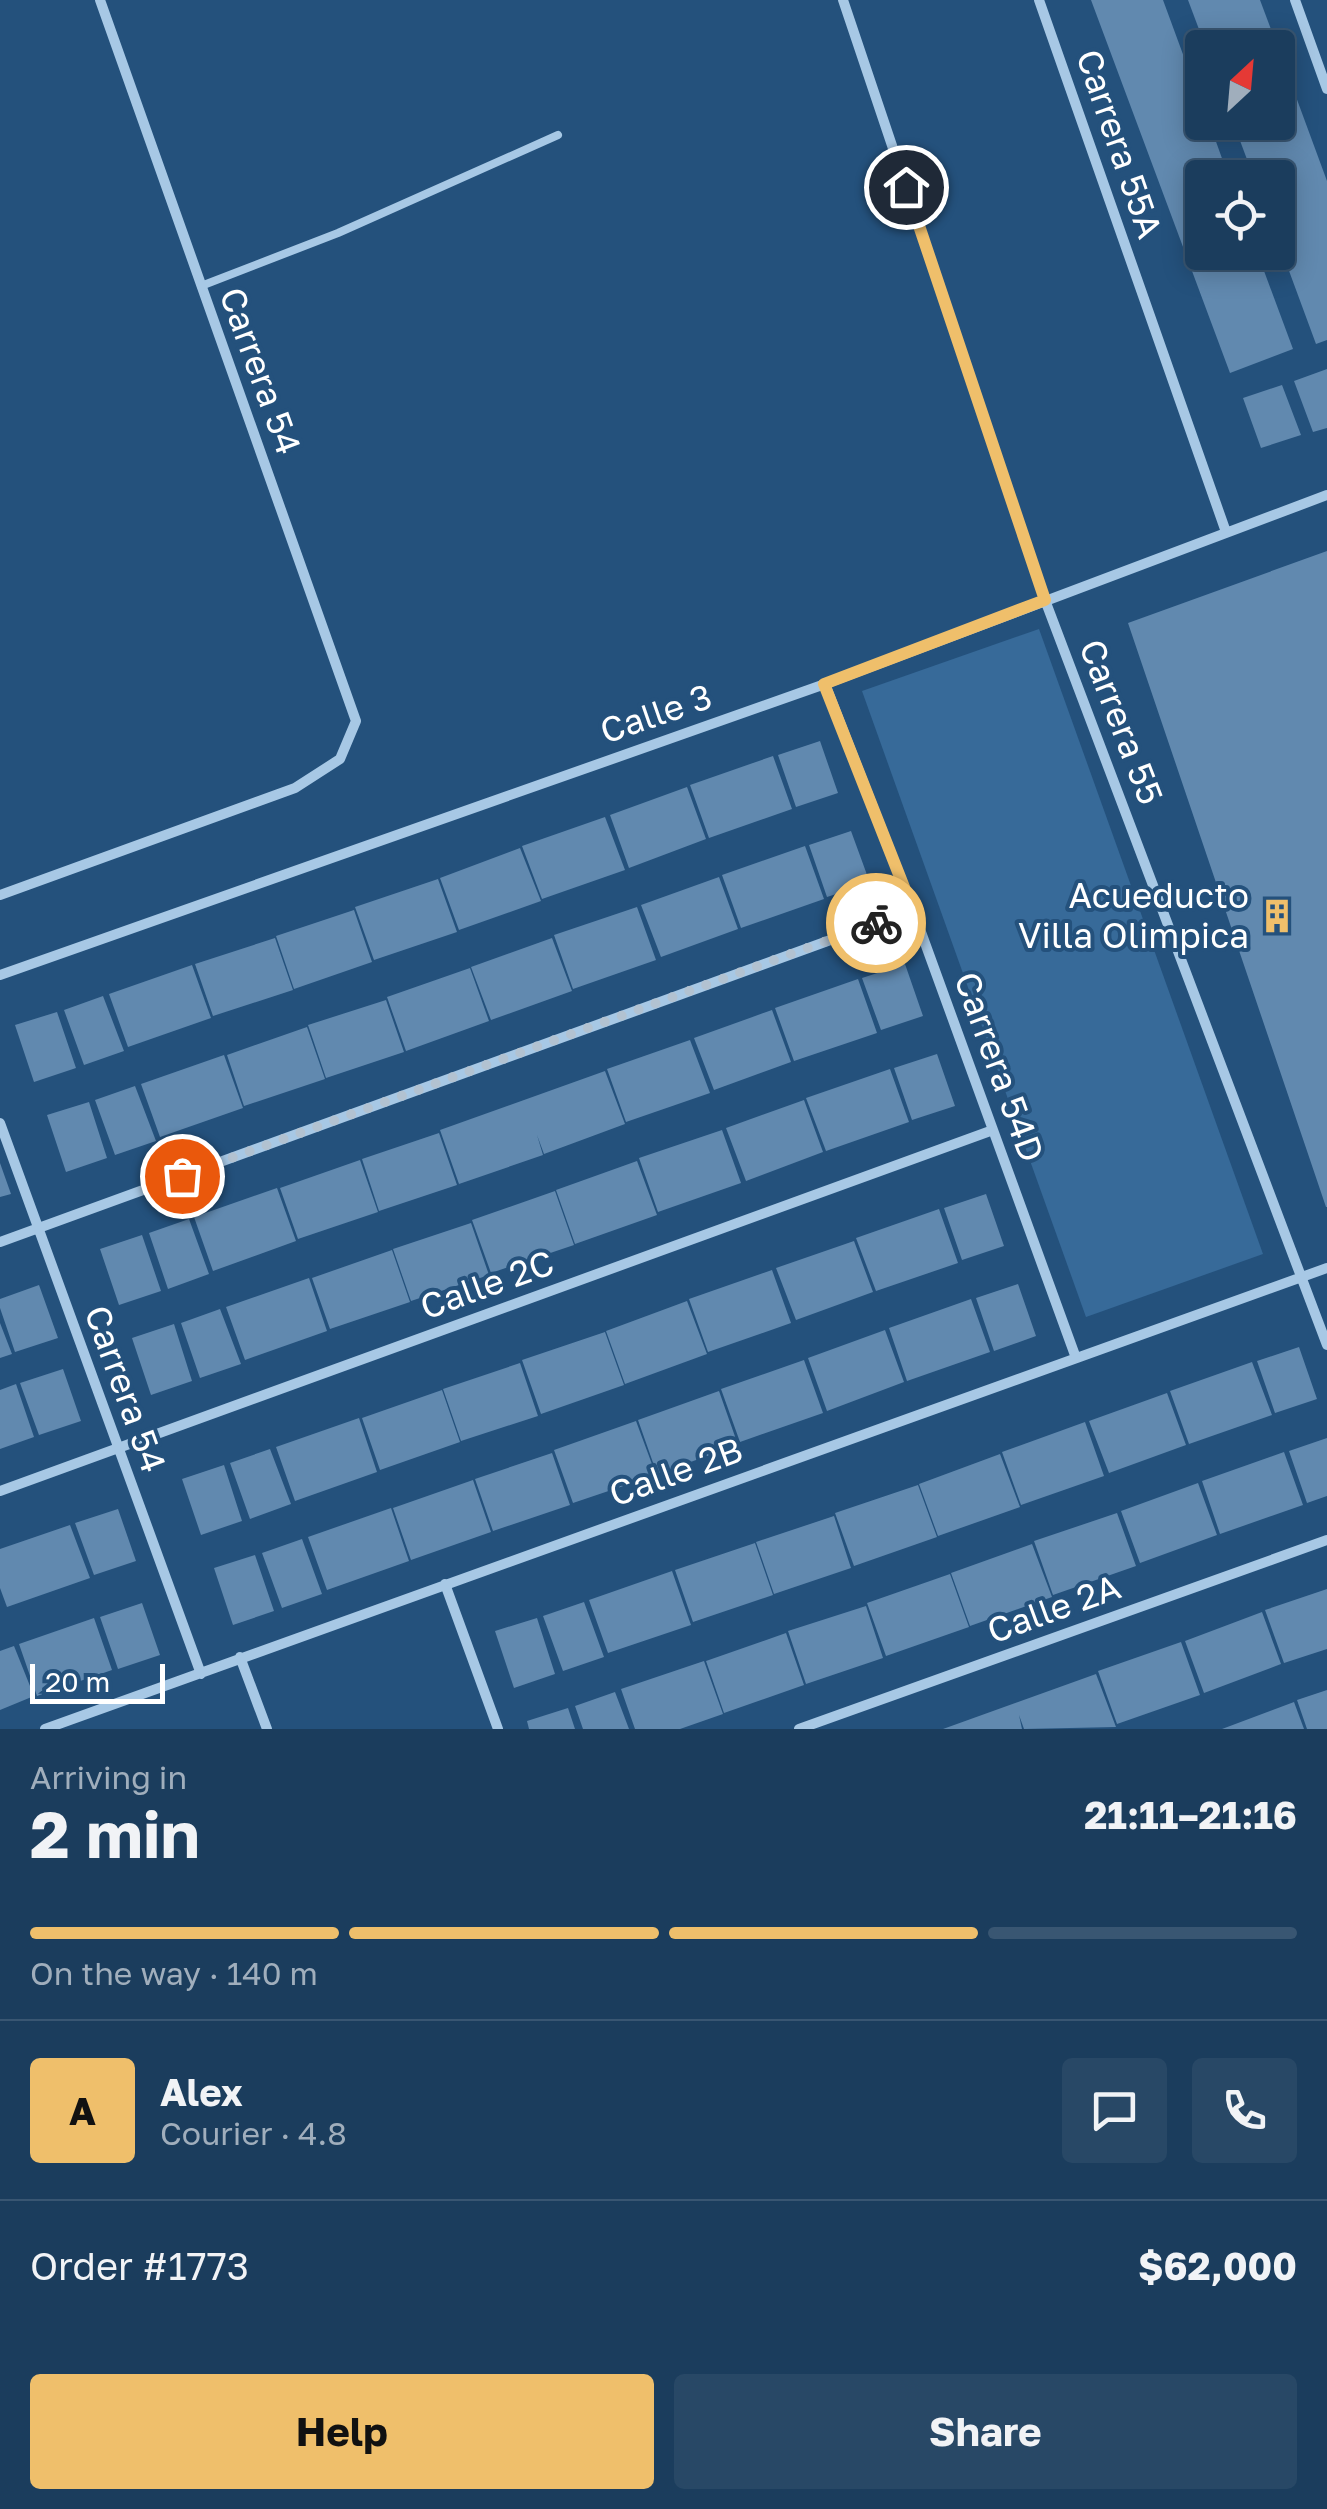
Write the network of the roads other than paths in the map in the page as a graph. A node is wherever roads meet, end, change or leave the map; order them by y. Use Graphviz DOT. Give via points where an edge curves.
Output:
graph roads {
  1 [pos="100,0"];
  2 [pos="843,0"];
  3 [pos="1039,0"];
  4 [pos="1295,0"];
  5 [pos="1327,89"];
  6 [pos="558,135"];
  7 [pos="201,286"];
  8 [pos="1327,495"];
  9 [pos="1226,532"];
  10 [pos="1045,600"];
  11 [pos="824,684"];
  12 [pos="0,895"];
  13 [pos="913,910"];
  14 [pos="0,975"];
  15 [pos="0,1123"];
  16 [pos="993,1130"];
  17 [pos="36,1229"];
  18 [pos="0,1242"];
  19 [pos="1327,1268"];
  20 [pos="1302,1277"];
  21 [pos="1327,1344"];
  22 [pos="1076,1358"];
  23 [pos="117,1449"];
  24 [pos="0,1491"];
  25 [pos="1327,1540"];
  26 [pos="444,1584"];
  27 [pos="240,1657"];
  28 [pos="200,1674"];
  29 [pos="45,1729"];
  30 [pos="267,1729"];
  31 [pos="498,1729"];
  32 [pos="799,1729"];
  1 -- 7 [label="street, Carrera 54"];
  2 -- 10 [label="street, Carrera 55"];
  3 -- 9 [label="street, Carrera 55A"];
  4 -- 5 [label="street"];
  6 -- 7 [label="lane" via="338,234"];
  7 -- 12 [label="street, Carrera 54" via="356,721 340,759 294,788"];
  8 -- 9 [label="street, Calle 3"];
  9 -- 10 [label="street, Calle 3"];
  10 -- 11 [label="street, Calle 3"];
  10 -- 20 [label="street, Carrera 55"];
  11 -- 13 [label="street, Carrera 54D"];
  11 -- 14 [label="street, Calle 3"];
  13 -- 16 [label="street, Carrera 54D"];
  13 -- 17 [label="street"];
  15 -- 17 [label="street, Carrera 54"];
  16 -- 22 [label="street, Carrera 54D"];
  16 -- 23 [label="street, Calle 2C"];
  17 -- 18 [label="street"];
  17 -- 23 [label="street, Carrera 54"];
  19 -- 20 [label="street, Calle 2B"];
  20 -- 21 [label="street, Carrera 55"];
  20 -- 22 [label="street, Calle 2B"];
  22 -- 26 [label="street, Calle 2B"];
  23 -- 24 [label="street, Calle 2C"];
  23 -- 28 [label="street, Carrera 54"];
  25 -- 32 [label="street, Calle 2A"];
  26 -- 27 [label="street, Calle 2B"];
  26 -- 31 [label="street"];
  27 -- 28 [label="street, Calle 2B"];
  27 -- 30 [label="street"];
  28 -- 29 [label="street, Calle 2B"];
}
